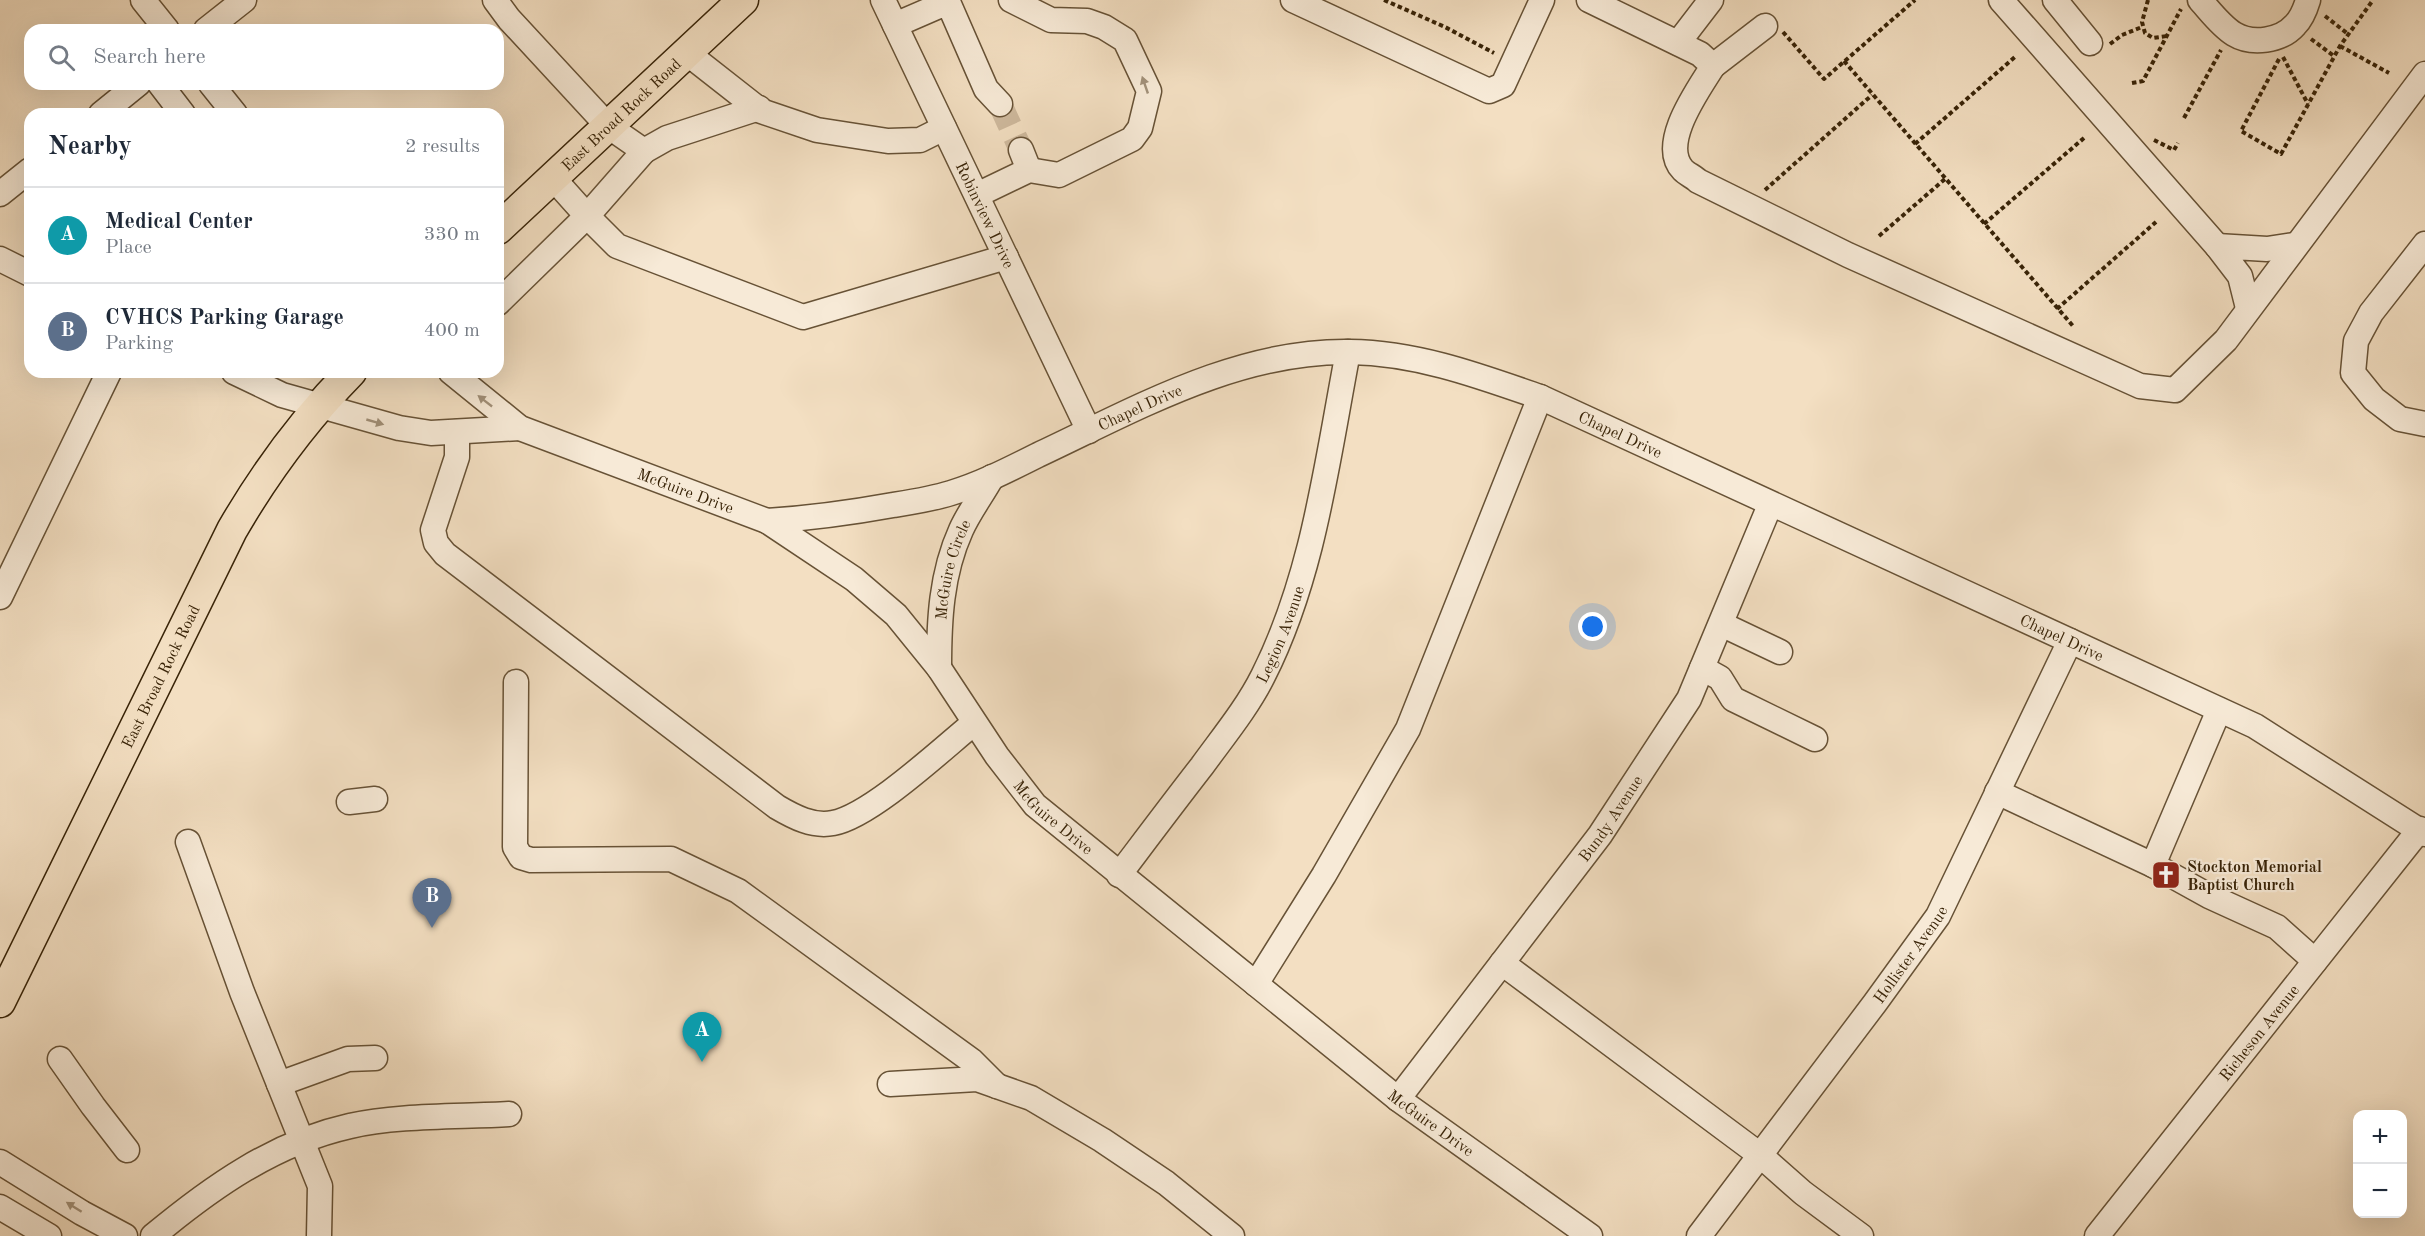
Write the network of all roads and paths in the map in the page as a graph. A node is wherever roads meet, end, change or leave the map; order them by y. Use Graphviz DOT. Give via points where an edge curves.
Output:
graph roads {
  1 [pos="143,0"];
  2 [pos="244,0"];
  3 [pos="495,0"];
  4 [pos="743,0"];
  5 [pos="883,0"];
  6 [pos="1011,0"];
  7 [pos="1293,0"];
  8 [pos="1384,0"];
  9 [pos="1542,0"];
  10 [pos="1589,0"];
  11 [pos="1711,0"];
  12 [pos="1915,0"];
  13 [pos="2001,0"];
  14 [pos="2055,0"];
  15 [pos="2148,0"];
  16 [pos="2373,0"];
  17 [pos="949,1"];
  18 [pos="2191,4"];
  19 [pos="2316,8"];
  20 [pos="162,24"];
  21 [pos="214,24"];
  22 [pos="895,25"];
  23 [pos="1770,25"];
  24 [pos="2142,27"];
  25 [pos="2348,33"];
  26 [pos="2167,36"];
  27 [pos="2311,39"];
  28 [pos="1678,43"];
  29 [pos="2097,46"];
  30 [pos="2340,46"];
  31 [pos="2221,50"];
  32 [pos="687,53"];
  33 [pos="2334,56"];
  34 [pos="1501,57"];
  35 [pos="2015,57"];
  36 [pos="1844,61"];
  37 [pos="1713,66"];
  38 [pos="2389,73"];
  39 [pos="2425,74"];
  40 [pos="2132,83"];
  41 [pos="131,90"];
  42 [pos="165,90"];
  43 [pos="216,90"];
  44 [pos="1872,95"];
  45 [pos="1000,104"];
  46 [pos="2308,105"];
  47 [pos="108,108"];
  48 [pos="178,108"];
  49 [pos="230,108"];
  50 [pos="759,108"];
  51 [pos="2184,118"];
  52 [pos="608,126"];
  53 [pos="944,128"];
  54 [pos="2144,135"];
  55 [pos="2084,138"];
  56 [pos="2178,143"];
  57 [pos="1915,144"];
  58 [pos="644,151"];
  59 [pos="24,175"];
  60 [pos="553,178"];
  61 [pos="1945,179"];
  62 [pos="1764,191"];
  63 [pos="0,194"];
  64 [pos="976,195"];
  65 [pos="587,216"];
  66 [pos="2157,222"];
  67 [pos="504,224"];
  68 [pos="1984,224"];
  69 [pos="1879,236"];
  70 [pos="2425,244"];
  71 [pos="2294,245"];
  72 [pos="2217,246"];
  73 [pos="1006,257"];
  74 [pos="0,259"];
  75 [pos="24,271"];
  76 [pos="504,297"];
  77 [pos="2248,308"];
  78 [pos="2057,309"];
  79 [pos="2073,326"];
  80 [pos="1348,352"];
  81 [pos="106,378"];
  82 [pos="247,378"];
  83 [pos="345,378"];
  84 [pos="458,378"];
  85 [pos="1540,397"];
  86 [pos="319,406"];
  87 [pos="2425,424"];
  88 [pos="520,428"];
  89 [pos="1089,431"];
  90 [pos="457,432"];
  91 [pos="992,477"];
  92 [pos="1770,505"];
  93 [pos="767,521"];
  94 [pos="0,597"];
  95 [pos="1721,624"];
  96 [pos="2070,641"];
  97 [pos="1780,652"];
  98 [pos="939,668"];
  99 [pos="1702,668"];
  100 [pos="516,682"];
  101 [pos="2219,710"];
  102 [pos="974,723"];
  103 [pos="1815,739"];
  104 [pos="1997,792"];
  105 [pos="375,799"];
  106 [pos="349,802"];
  107 [pos="2422,831"];
  108 [pos="188,842"];
  109 [pos="2153,865"];
  110 [pos="1119,875"];
  111 [pos="2315,961"];
  112 [pos="1502,963"];
  113 [pos="7,970"];
  114 [pos="1256,984"];
  115 [pos="0,1002"];
  116 [pos="375,1058"];
  117 [pos="60,1059"];
  118 [pos="279,1084"];
  119 [pos="890,1084"];
  120 [pos="997,1086"];
  121 [pos="1398,1099"];
  122 [pos="509,1114"];
  123 [pos="301,1141"];
  124 [pos="127,1150"];
  125 [pos="1760,1155"];
  126 [pos="0,1162"];
  127 [pos="0,1207"];
  128 [pos="49,1236"];
  129 [pos="125,1236"];
  130 [pos="153,1236"];
  131 [pos="319,1236"];
  132 [pos="1232,1236"];
  133 [pos="1590,1236"];
  134 [pos="1699,1236"];
  135 [pos="1861,1236"];
  136 [pos="2097,1236"];
  1 -- 20 [label="street"];
  2 -- 21 [label="street"];
  3 -- 52 [label="street" via="508,19"];
  4 -- 32 [label="main road, East Broad Rock Road"];
  5 -- 22 [label="street, Robinview Drive"];
  64 -- 6 [label="street, one-way" via="1025,160 1059,175 1132,139 1140,128 1149,91 1125,40 1088,21 1051,20"];
  7 -- 9 [label="street" via="1489,91 1503,85"];
  8 -- 34 [label="path"];
  10 -- 28 [label="street"];
  11 -- 28 [label="street"];
  12 -- 36 [label="path"];
  13 -- 72 [label="street"];
  14 -- 29 [label="street"];
  15 -- 24 [label="path"];
  16 -- 25 [label="path"];
  17 -- 22 [label="street"];
  17 -- 45 [label="street" via="986,89"];
  18 -- 19 [label="street" via="2234,34 2251,40 2282,35"];
  18 -- 26 [label="path"];
  19 -- 25 [label="path"];
  22 -- 53 [label="street, Robinview Drive"];
  23 -- 36 [label="path" via="1824,79"];
  23 -- 37 [label="street"];
  24 -- 26 [label="path" via="2153,38"];
  24 -- 29 [label="path"];
  25 -- 30 [label="path"];
  26 -- 40 [label="path" via="2143,81"];
  27 -- 33 [label="path"];
  28 -- 37 [label="street"];
  30 -- 33 [label="path"];
  30 -- 38 [label="path"];
  31 -- 51 [label="path"];
  32 -- 50 [label="street"];
  32 -- 52 [label="main road, East Broad Rock Road"];
  33 -- 46 [label="path"];
  35 -- 57 [label="path"];
  36 -- 44 [label="path"];
  37 -- 77 [label="street" via="1685,111 1677,132 1676,152 1681,168 1698,181 1859,260 2140,386 2175,390 2226,340"];
  39 -- 71 [label="street"];
  41 -- 47 [label="street"];
  42 -- 48 [label="street"];
  43 -- 49 [label="street"];
  44 -- 57 [label="path"];
  44 -- 62 [label="path"];
  46 -- 46 [label="path" via="2281,154 2241,131 2281,58"];
  50 -- 53 [label="street" via="817,130 888,141 920,140"];
  50 -- 58 [label="street" via="667,138"];
  52 -- 58 [label="street"];
  52 -- 60 [label="main road, East Broad Rock Road"];
  53 -- 64 [label="street, Robinview Drive"];
  54 -- 56 [label="path" via="2174,150"];
  55 -- 68 [label="path"];
  57 -- 61 [label="path"];
  58 -- 65 [label="street"];
  59 -- 63 [label="street"];
  60 -- 65 [label="street"];
  60 -- 67 [label="main road, East Broad Rock Road"];
  61 -- 68 [label="path"];
  61 -- 69 [label="path"];
  64 -- 73 [label="street, Robinview Drive"];
  65 -- 73 [label="street" via="617,246 804,317"];
  65 -- 76 [label="street"];
  66 -- 78 [label="path"];
  68 -- 78 [label="path"];
  70 -- 87 [label="street" via="2371,313 2356,342 2353,373 2374,399 2400,419"];
  71 -- 72 [label="street" via="2267,249"];
  71 -- 77 [label="street"];
  72 -- 77 [label="street" via="2240,276"];
  73 -- 89 [label="street, Robinview Drive"];
  74 -- 75 [label="street"];
  78 -- 79 [label="path"];
  80 -- 85 [label="street, Chapel Drive" via="1420,359 1465,370"];
  80 -- 89 [label="street, Chapel Drive" via="1305,355 1227,372 1186,386"];
  80 -- 110 [label="street, Legion Avenue" via="1311,547 1281,637 1234,723"];
  81 -- 94 [label="street"];
  82 -- 86 [label="street, McGuire Drive" via="282,395"];
  83 -- 86 [label="main road, East Broad Rock Road"];
  88 -- 84 [label="street, McGuire Drive, one-way"];
  85 -- 92 [label="street, Chapel Drive"];
  85 -- 114 [label="street" via="1408,729"];
  86 -- 90 [label="street, McGuire Drive, one-way" via="399,428"];
  86 -- 113 [label="main road, East Broad Rock Road" via="274,462 232,530"];
  88 -- 90 [label="street, McGuire Drive"];
  88 -- 93 [label="street, McGuire Drive"];
  89 -- 91 [label="street, Chapel Drive"];
  90 -- 102 [label="street" via="457,457 433,530 436,543 445,554 795,818 832,824 850,819"];
  91 -- 93 [label="street, Chapel Drive" via="950,494 902,504 826,517"];
  91 -- 98 [label="street, McGuire Circle" via="961,530 948,568 940,610"];
  92 -- 95 [label="street, Bundy Avenue"];
  92 -- 96 [label="street, Chapel Drive"];
  93 -- 98 [label="street, McGuire Drive" via="854,579 896,615"];
  95 -- 97 [label="street"];
  95 -- 99 [label="street, Bundy Avenue"];
  96 -- 101 [label="street, Chapel Drive"];
  96 -- 104 [label="street, Hollister Avenue"];
  98 -- 102 [label="street, McGuire Drive"];
  99 -- 103 [label="street" via="1720,678 1733,699"];
  99 -- 112 [label="street, Bundy Avenue" via="1689,699 1600,835"];
  100 -- 120 [label="street" via="515,847 521,857 671,859 738,891 972,1061"];
  101 -- 107 [label="street, Chapel Drive" via="2254,726"];
  101 -- 109 [label="street"];
  102 -- 110 [label="street, McGuire Drive" via="1035,805"];
  104 -- 109 [label="street"];
  104 -- 125 [label="street, Hollister Avenue" via="1938,916"];
  105 -- 106 [label="street"];
  107 -- 111 [label="street, Richeson Avenue"];
  108 -- 118 [label="street"];
  109 -- 111 [label="street" via="2277,927"];
  110 -- 114 [label="street, McGuire Drive"];
  111 -- 136 [label="street, Richeson Avenue"];
  112 -- 121 [label="street, Bundy Avenue"];
  112 -- 125 [label="street"];
  113 -- 115 [label="main road, East Broad Rock Road"];
  114 -- 121 [label="street, McGuire Drive"];
  116 -- 118 [label="street" via="348,1059"];
  117 -- 124 [label="street"];
  118 -- 123 [label="street"];
  119 -- 120 [label="street" via="977,1079"];
  120 -- 132 [label="street" via="1031,1098 1102,1140 1166,1183"];
  121 -- 133 [label="street, McGuire Drive"];
  122 -- 123 [label="street" via="350,1126"];
  123 -- 130 [label="street" via="282,1147 222,1182"];
  123 -- 131 [label="street" via="320,1186"];
  125 -- 134 [label="street, Hollister Avenue"];
  125 -- 135 [label="street"];
  129 -- 126 [label="street, one-way"];
  127 -- 128 [label="street"];
}
